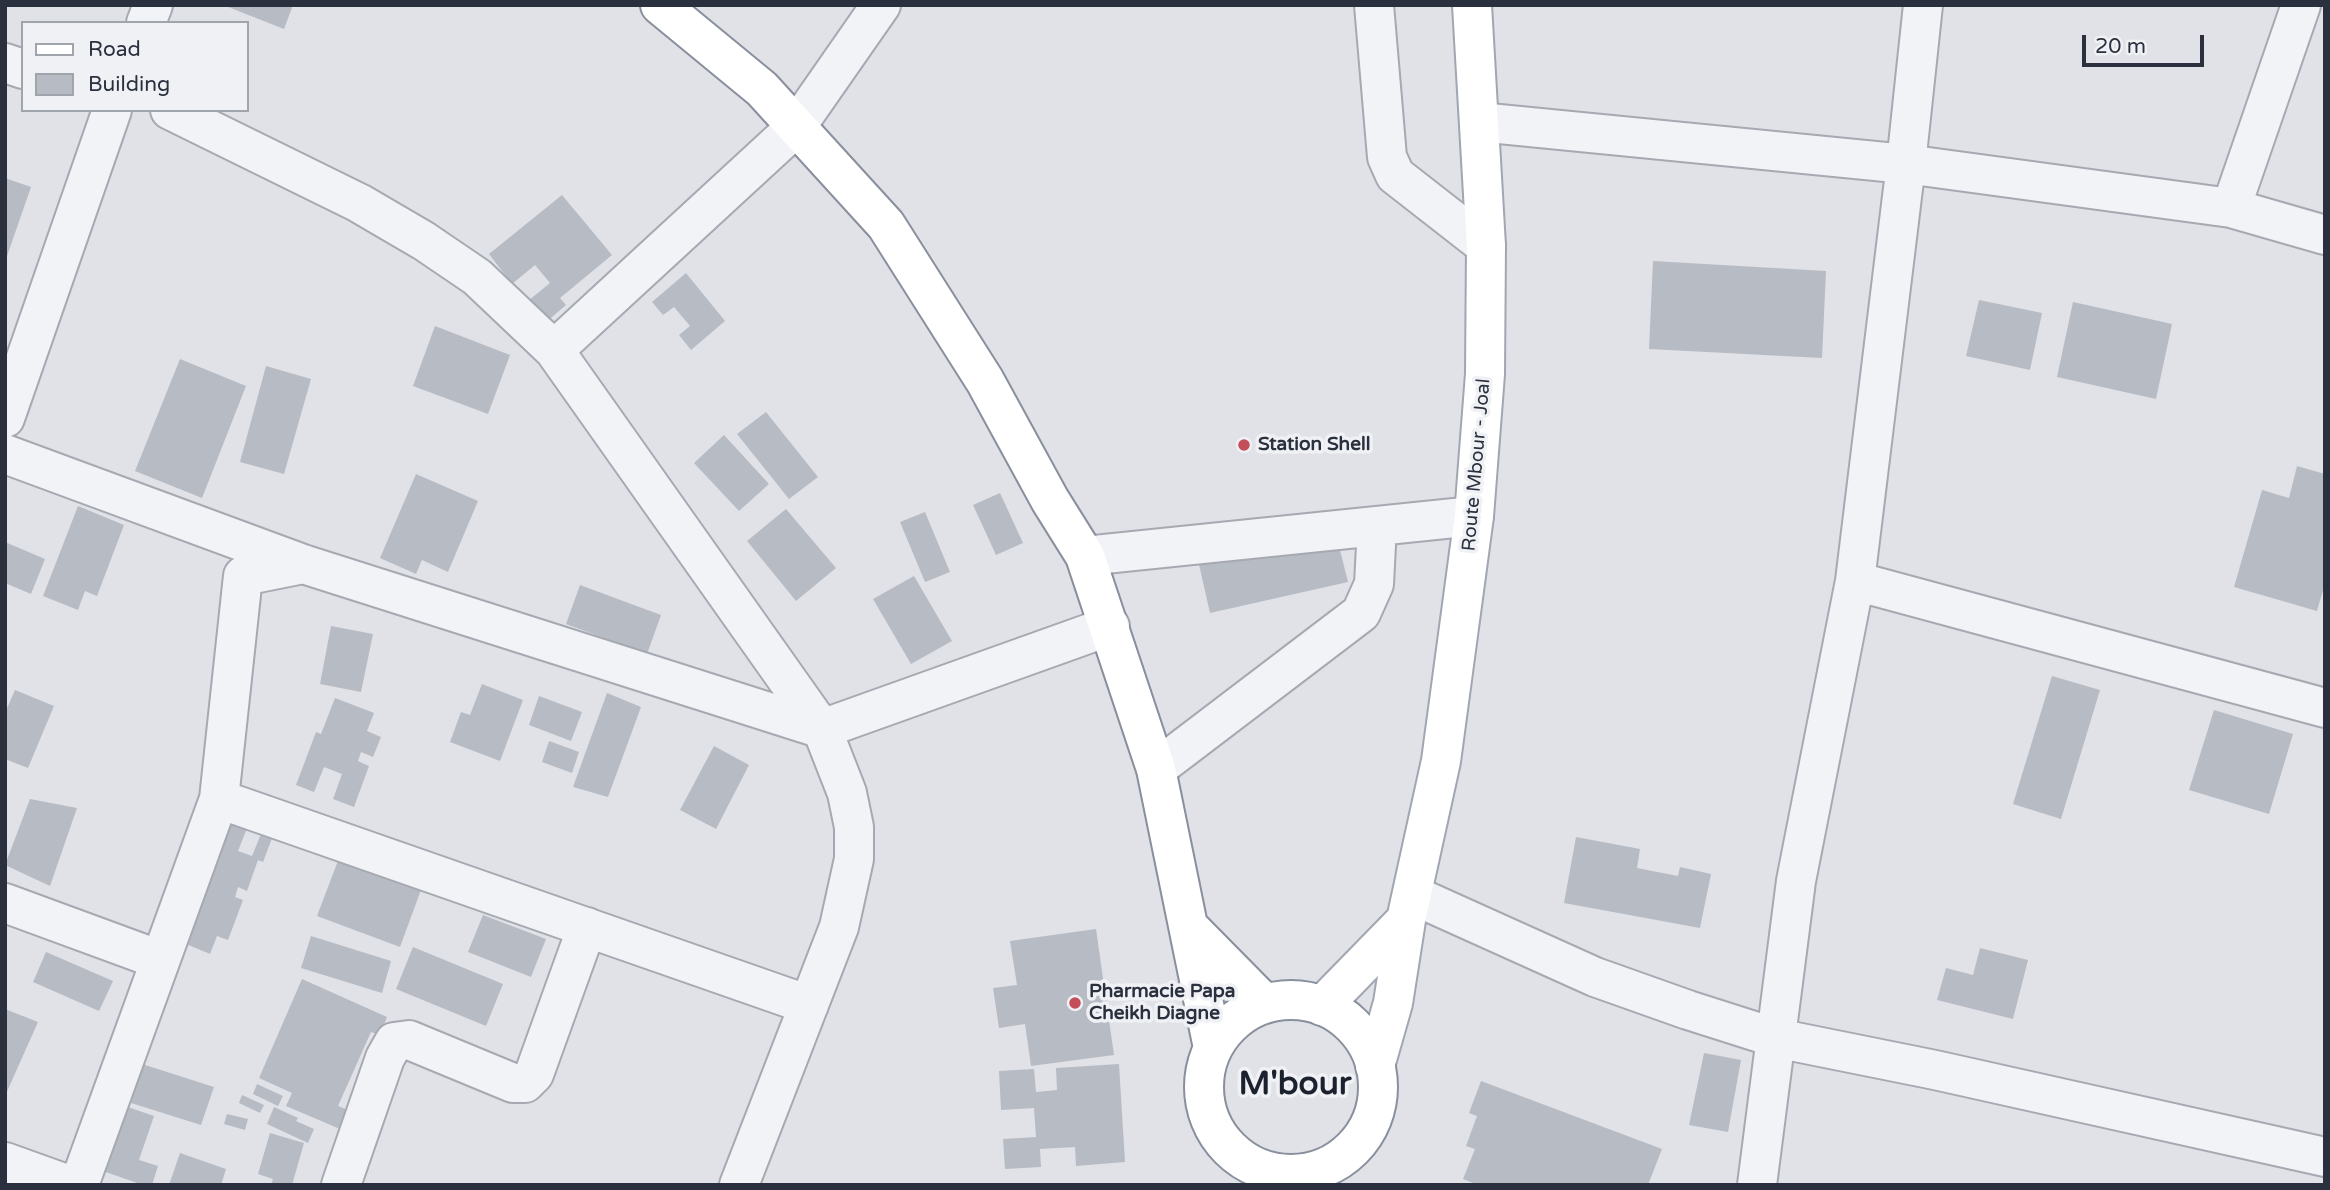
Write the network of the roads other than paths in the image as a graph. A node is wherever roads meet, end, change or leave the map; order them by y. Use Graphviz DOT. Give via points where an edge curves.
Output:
graph roads {
  1 [pos="660,5"];
  2 [pos="881,5"];
  3 [pos="1374,5"];
  4 [pos="1472,5"];
  5 [pos="1923,5"];
  6 [pos="2301,5"];
  7 [pos="111,112"];
  8 [pos="174,112"];
  9 [pos="1479,122"];
  10 [pos="796,127"];
  11 [pos="1906,164"];
  12 [pos="2231,208"];
  13 [pos="2325,235"];
  14 [pos="1486,246"];
  15 [pos="554,350"];
  16 [pos="5,418"];
  17 [pos="5,454"];
  18 [pos="1474,516"];
  19 [pos="1377,526"];
  20 [pos="1085,556"];
  21 [pos="303,564"];
  22 [pos="1855,581"];
  23 [pos="1110,626"];
  24 [pos="2325,708"];
  25 [pos="822,729"];
  26 [pos="1156,769"];
  27 [pos="219,799"];
  28 [pos="5,903"];
  29 [pos="1409,908"];
  30 [pos="587,927"];
  31 [pos="1189,927"];
  32 [pos="160,960"];
  33 [pos="1265,1004"];
  34 [pos="809,1006"];
  35 [pos="1322,1006"];
  36 [pos="1776,1038"];
  37 [pos="1213,1048"];
  38 [pos="1376,1066"];
  39 [pos="1228,1148"];
  40 [pos="2325,1157"];
  41 [pos="5,1162"];
  42 [pos="1338,1171"];
  43 [pos="69,1185"];
  44 [pos="79,1185"];
  45 [pos="341,1185"];
  46 [pos="739,1185"];
  47 [pos="1240,1185"];
  48 [pos="1758,1185"];
  1 -- 10 [label="main road" via="762,89"];
  2 -- 10 [label="street"];
  3 -- 14 [label="street" via="1387,157 1395,175"];
  4 -- 9 [label="main road, Route Mbour - Joal"];
  5 -- 11 [label="street"];
  6 -- 12 [label="street"];
  7 -- 16 [label="street"];
  8 -- 15 [label="street" via="359,203 424,241 477,277"];
  9 -- 11 [label="street"];
  9 -- 14 [label="main road, Route Mbour - Joal"];
  10 -- 15 [label="street"];
  10 -- 20 [label="main road" via="886,225 985,381"];
  11 -- 12 [label="street"];
  11 -- 22 [label="street"];
  12 -- 13 [label="street"];
  14 -- 18 [label="main road, Route Mbour - Joal" via="1485,374"];
  15 -- 25 [label="street"];
  17 -- 21 [label="street"];
  18 -- 19 [label="street"];
  18 -- 29 [label="main road, Route Mbour - Joal" via="1441,761"];
  19 -- 20 [label="street"];
  19 -- 26 [label="street" via="1374,584 1361,613"];
  20 -- 23 [label="main road"];
  21 -- 25 [label="street"];
  21 -- 27 [label="street" via="243,576"];
  22 -- 24 [label="street"];
  22 -- 36 [label="street" via="1796,881"];
  23 -- 25 [label="street"];
  23 -- 26 [label="main road"];
  25 -- 34 [label="street" via="847,793 854,859 839,927"];
  26 -- 31 [label="main road"];
  27 -- 30 [label="street"];
  27 -- 32 [label="street"];
  28 -- 32 [label="street"];
  29 -- 35 [label="main road"];
  29 -- 36 [label="street"];
  29 -- 38 [label="main road, Route Mbour - Joal" via="1393,1003"];
  30 -- 34 [label="street"];
  30 -- 45 [label="street" via="534,1074 526,1083 513,1083 409,1041 394,1042"];
  31 -- 33 [label="main road"];
  31 -- 37 [label="main road"];
  32 -- 44 [label="street"];
  33 -- 35 [label="main road" via="1284,1000"];
  33 -- 37 [label="main road" via="1234,1020"];
  34 -- 46 [label="street"];
  35 -- 38 [label="main road" via="1346,1020 1365,1040"];
  36 -- 40 [label="street"];
  36 -- 48 [label="street"];
  37 -- 39 [label="main road" via="1206,1064 1204,1100 1209,1118"];
  38 -- 42 [label="main road" via="1374,1116"];
  39 -- 42 [label="main road" via="1263,1170 1284,1174"];
  39 -- 47 [label="main road"];
  41 -- 43 [label="street"];
}
